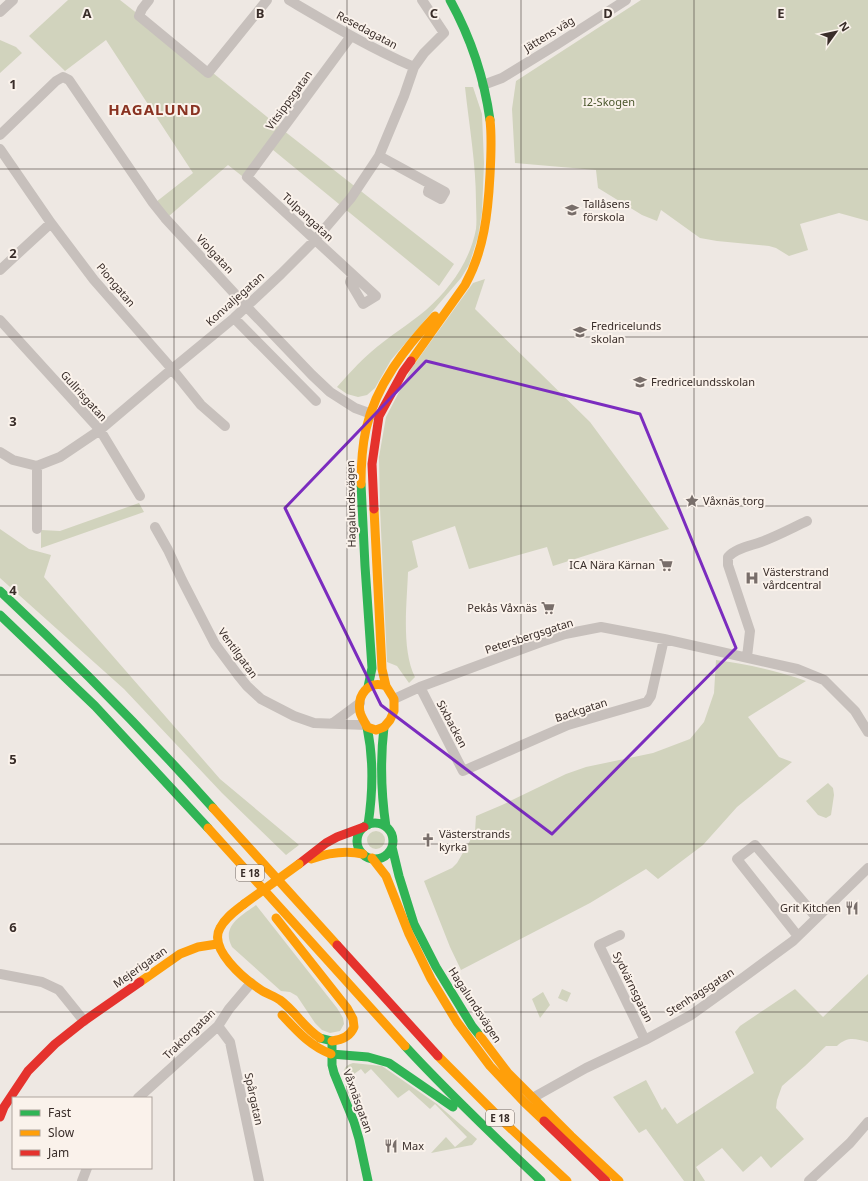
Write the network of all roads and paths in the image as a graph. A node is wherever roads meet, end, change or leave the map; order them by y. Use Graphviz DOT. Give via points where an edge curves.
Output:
graph roads {
  1 [pos="12,0"];
  2 [pos="149,0"];
  3 [pos="267,0"];
  4 [pos="289,0"];
  5 [pos="422,0"];
  6 [pos="450,0"];
  7 [pos="626,0"];
  8 [pos="0,12"];
  9 [pos="351,36"];
  10 [pos="414,67"];
  11 [pos="483,84"];
  12 [pos="0,135"];
  13 [pos="0,149"];
  14 [pos="379,156"];
  15 [pos="247,177"];
  16 [pos="430,184"];
  17 [pos="52,223"];
  18 [pos="315,240"];
  19 [pos="0,270"];
  20 [pos="353,275"];
  21 [pos="246,306"];
  22 [pos="234,318"];
  23 [pos="0,320"];
  24 [pos="172,369"];
  25 [pos="316,401"];
  26 [pos="375,415"];
  27 [pos="226,426"];
  28 [pos="100,430"];
  29 [pos="0,452"];
  30 [pos="37,466"];
  31 [pos="140,496"];
  32 [pos="806,521"];
  33 [pos="155,527"];
  34 [pos="37,529"];
  35 [pos="0,591"];
  36 [pos="0,615"];
  37 [pos="664,639"];
  38 [pos="747,657"];
  39 [pos="386,686"];
  40 [pos="368,687"];
  41 [pos="420,687"];
  42 [pos="394,699"];
  43 [pos="360,703"];
  44 [pos="332,723"];
  45 [pos="367,726"];
  46 [pos="384,727"];
  47 [pos="868,732"];
  48 [pos="463,771"];
  49 [pos="366,826"];
  50 [pos="386,827"];
  51 [pos="392,847"];
  52 [pos="232,854"];
  53 [pos="363,854"];
  54 [pos="372,858"];
  55 [pos="306,860"];
  56 [pos="868,868"];
  57 [pos="816,917"];
  58 [pos="620,935"];
  59 [pos="797,935"];
  60 [pos="217,944"];
  61 [pos="0,974"];
  62 [pos="251,983"];
  63 [pos="266,993"];
  64 [pos="84,1021"];
  65 [pos="218,1026"];
  66 [pos="645,1040"];
  67 [pos="332,1041"];
  68 [pos="331,1054"];
  69 [pos="139,1097"];
  70 [pos="528,1100"];
  71 [pos="0,1117"];
  72 [pos="868,1122"];
  73 [pos="494,1136"];
  74 [pos="87,1169"];
  75 [pos="82,1181"];
  76 [pos="259,1181"];
  77 [pos="368,1181"];
  78 [pos="541,1181"];
  79 [pos="567,1181"];
  80 [pos="606,1181"];
  81 [pos="619,1181"];
  82 [pos="809,1181"];
  1 -- 8 [label="street"];
  2 -- 3 [label="street" via="139,16 208,73"];
  4 -- 9 [label="street, Resedagatan"];
  5 -- 10 [label="street, Konvaljegatan" via="444,33"];
  6 -- 11 [label="main road, Hagalundsvägen" via="473,48"];
  7 -- 11 [label="street, Jättens väg" via="502,78"];
  9 -- 10 [label="street, Resedagatan"];
  9 -- 15 [label="street, Vitsippsgatan"];
  10 -- 14 [label="street, Konvaljegatan"];
  11 -- 26 [label="main road, Hagalundsvägen" via="490,122 491,160 488,211 479,252 465,284 394,365 382,389"];
  12 -- 21 [label="street, Violgatan" via="56,81 63,77 69,80 157,208"];
  13 -- 17 [label="street, Piongatan"];
  14 -- 16 [label="street"];
  14 -- 18 [label="street, Konvaljegatan" via="351,198"];
  15 -- 18 [label="street, Tulpangatan"];
  17 -- 19 [label="street"];
  17 -- 24 [label="street, Piongatan" via="94,280"];
  18 -- 20 [label="street, Tulpangatan"];
  18 -- 21 [label="street, Konvaljegatan"];
  21 -- 22 [label="street, Konvaljegatan"];
  21 -- 26 [label="street, Violgatan" via="330,392 355,408"];
  22 -- 24 [label="street, Konvaljegatan"];
  22 -- 25 [label="street"];
  23 -- 28 [label="street, Gullrisgatan"];
  24 -- 27 [label="street, Piongatan" via="201,404"];
  24 -- 28 [label="street, Konvaljegatan"];
  26 -- 39 [label="main road, Hagalundsvägen" via="372,464 382,669"];
  26 -- 40 [label="main road, Hagalundsvägen" via="365,432 360,479 372,668"];
  28 -- 30 [label="street, Konvaljegatan" via="60,457"];
  28 -- 31 [label="street, Gullrisgatan"];
  29 -- 30 [label="street" via="13,460"];
  30 -- 34 [label="street"];
  32 -- 38 [label="street" via="766,540 734,551 728,557 728,565 750,631"];
  33 -- 44 [label="street, Ventilgatan" via="215,644 247,686 261,699 301,719 314,723"];
  35 -- 79 [label="main road, E 18" via="107,694 190,781 435,1053"];
  36 -- 52 [label="main road, E 18" via="95,706"];
  37 -- 38 [label="street, Petersbergsgatan"];
  37 -- 41 [label="street, Petersbergsgatan" via="601,627 580,631 541,642"];
  37 -- 48 [label="street, Backgatan" via="651,696 647,702 568,725"];
  38 -- 47 [label="street, Petersbergsgatan" via="797,669 824,680 855,711"];
  39 -- 40 [label="main road" via="378,683"];
  39 -- 42 [label="main road"];
  40 -- 43 [label="main road"];
  41 -- 42 [label="street, Petersbergsgatan"];
  41 -- 48 [label="street, Sixbacken"];
  42 -- 46 [label="main road" via="394,711"];
  43 -- 44 [label="street"];
  43 -- 45 [label="main road" via="360,713"];
  44 -- 45 [label="street, Ventilgatan"];
  45 -- 46 [label="main road" via="376,730"];
  45 -- 49 [label="main road" via="373,765 371,807"];
  46 -- 50 [label="main road" via="381,767 382,807"];
  49 -- 50 [label="main road" via="378,823"];
  49 -- 53 [label="main road" via="358,840"];
  49 -- 55 [label="main road" via="337,837 318,848"];
  50 -- 51 [label="main road" via="393,836"];
  51 -- 54 [label="main road" via="386,855 377,859"];
  51 -- 70 [label="main road, Hagalundsvägen" via="414,924 425,947 472,1026"];
  52 -- 67 [label="main road" via="269,908 347,1008 354,1024 353,1030 348,1036"];
  52 -- 73 [label="main road, E 18" via="423,1066"];
  53 -- 54 [label="main road"];
  53 -- 55 [label="main road" via="350,851 335,852"];
  54 -- 70 [label="main road, Hagalundsvägen" via="386,876 409,934 431,979 457,1022 490,1066"];
  55 -- 60 [label="main road, bridge" via="225,918 218,931"];
  56 -- 57 [label="street, Stenhagsgatan"];
  57 -- 59 [label="street, Stenhagsgatan"];
  57 -- 59 [label="street" via="755,845 737,859"];
  58 -- 66 [label="street, Sydvärnsgatan" via="599,945"];
  59 -- 66 [label="street, Stenhagsgatan" via="793,941 744,978 691,1015"];
  60 -- 62 [label="main road" via="226,960"];
  60 -- 64 [label="main road, Mejerigatan" via="180,954"];
  61 -- 64 [label="street" via="42,982 59,990"];
  62 -- 63 [label="main road"];
  62 -- 65 [label="street, Traktorgatan"];
  63 -- 67 [label="main road" via="279,999 320,1038"];
  63 -- 68 [label="main road" via="273,1005 313,1046"];
  64 -- 71 [label="main road, Mejerigatan" via="55,1044 28,1071"];
  65 -- 69 [label="street, Traktorgatan"];
  65 -- 76 [label="street, Spårgatan" via="230,1042"];
  66 -- 70 [label="street, Stenhagsgatan" via="586,1068"];
  67 -- 68 [label="main road, Våxnäsgatan"];
  68 -- 73 [label="main road" via="379,1059 389,1063"];
  68 -- 77 [label="main road, Våxnäsgatan" via="336,1079 360,1139"];
  70 -- 80 [label="main road, Hagalundsvägen"];
  70 -- 81 [label="main road, Hagalundsvägen"];
  72 -- 82 [label="street" via="850,1143"];
  73 -- 78 [label="main road, E 18"];
  74 -- 75 [label="street"];
}
